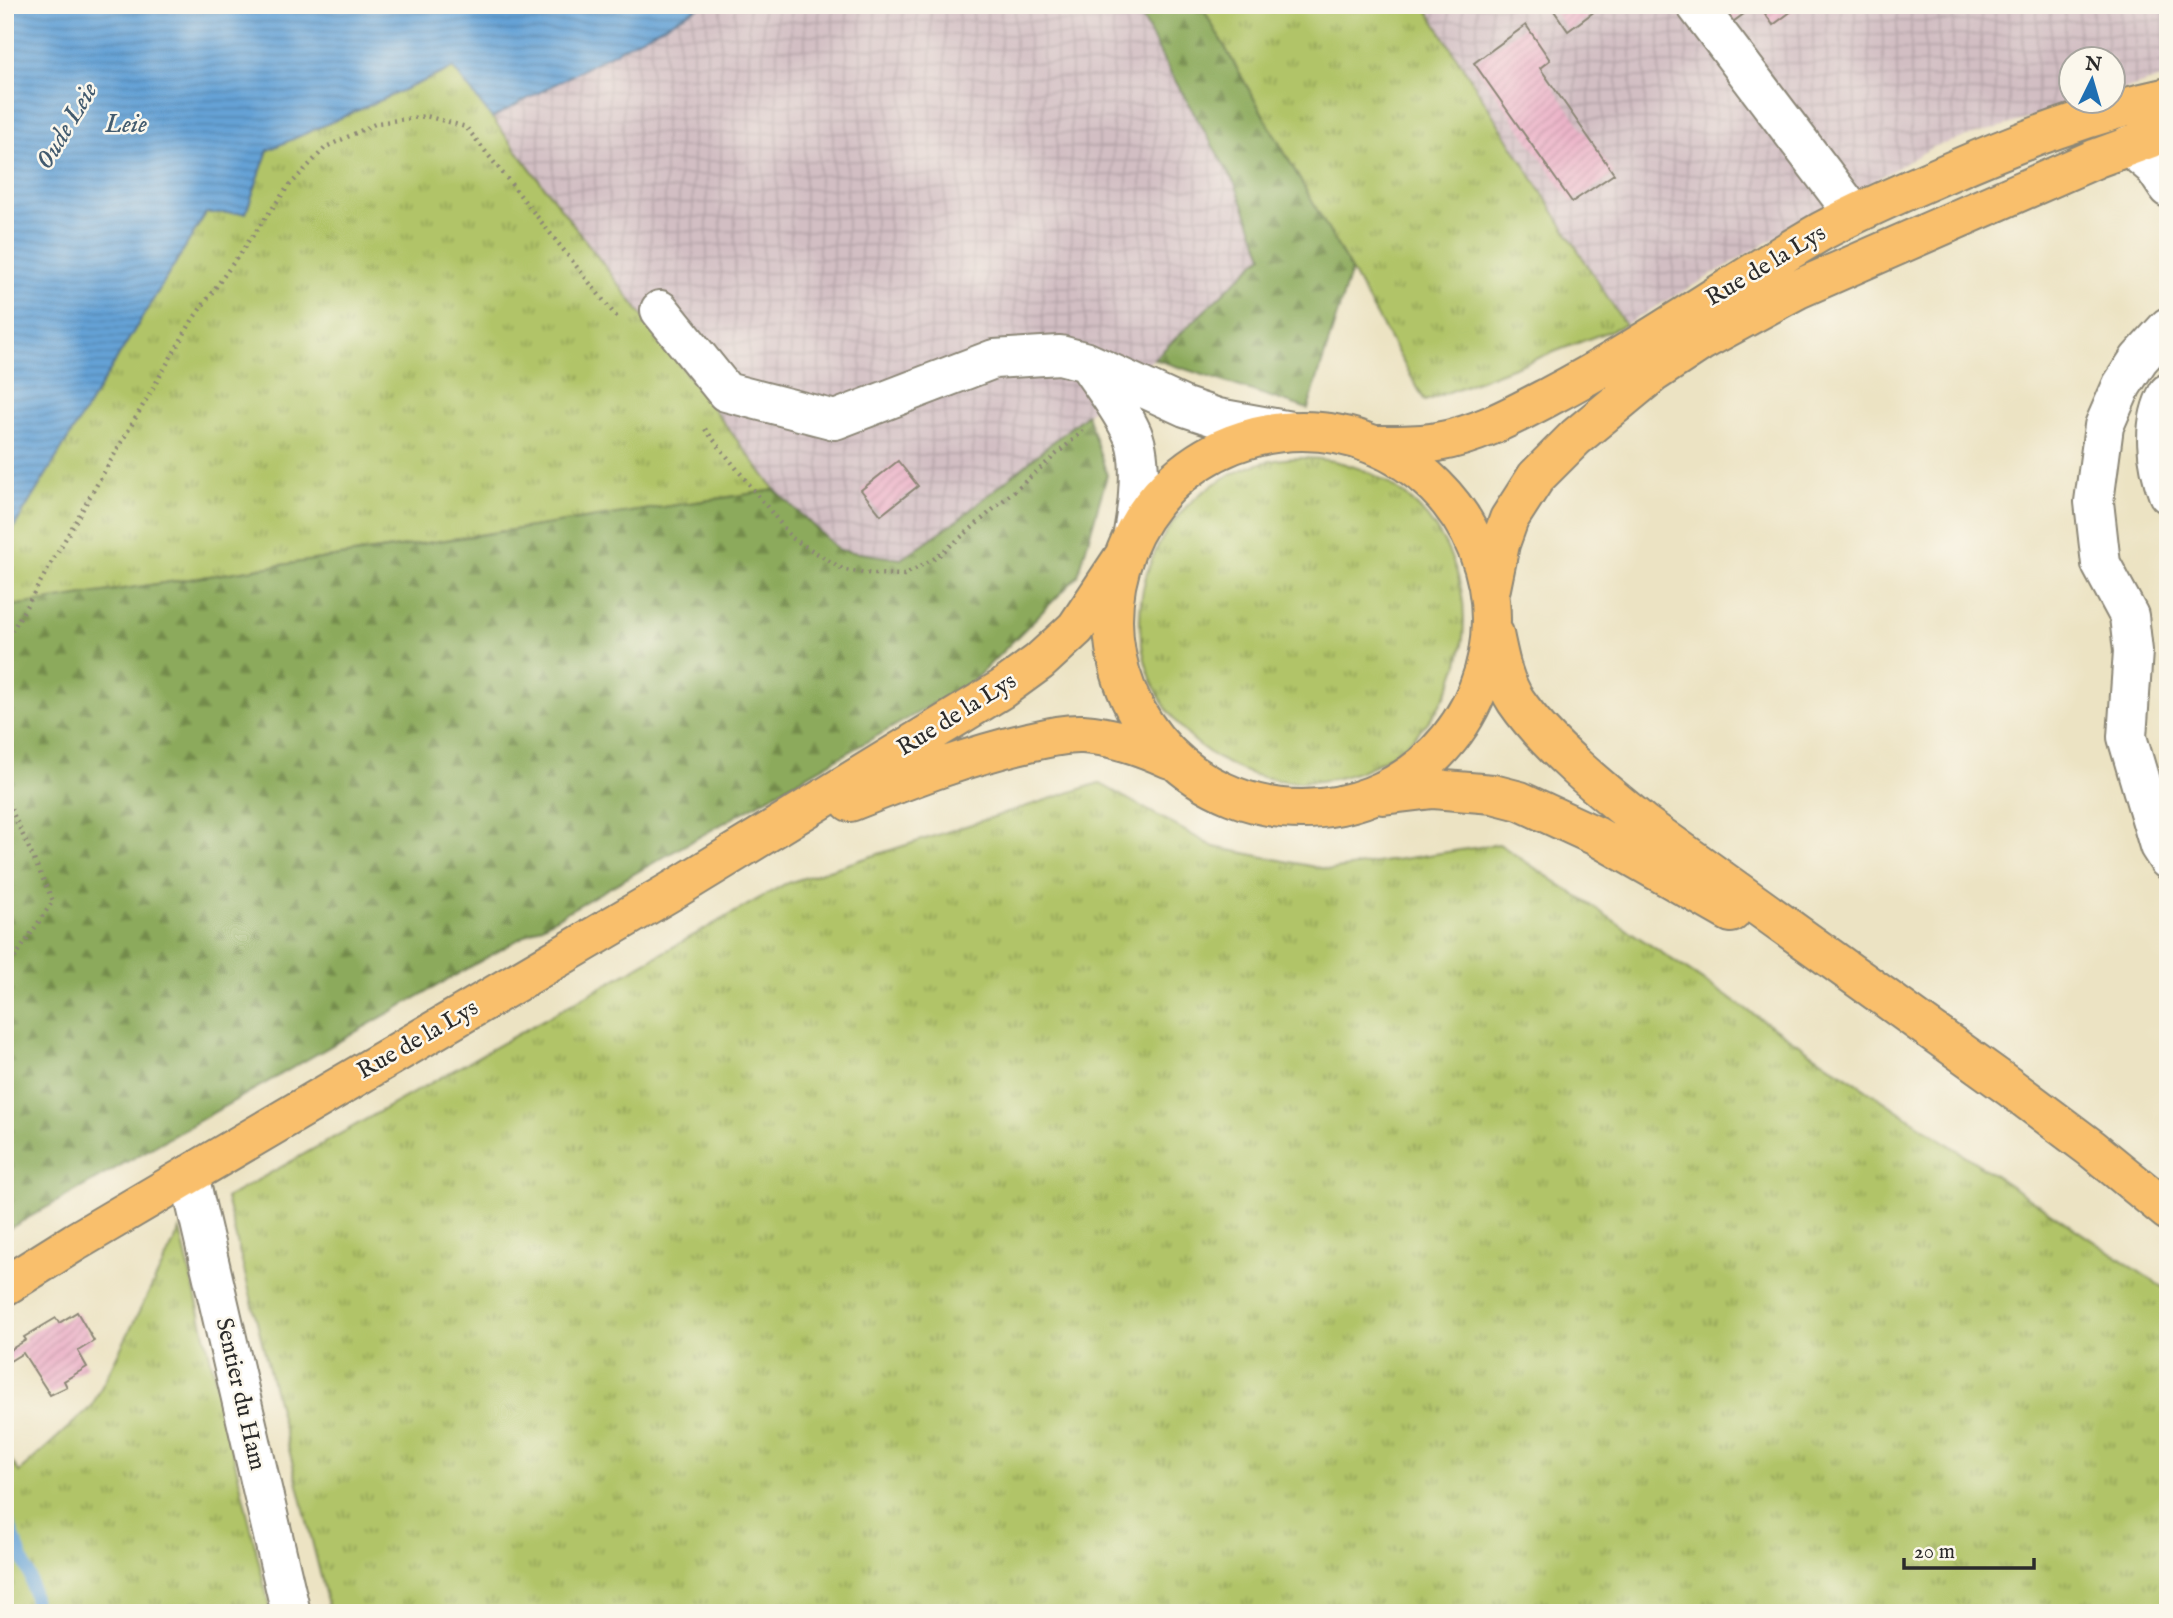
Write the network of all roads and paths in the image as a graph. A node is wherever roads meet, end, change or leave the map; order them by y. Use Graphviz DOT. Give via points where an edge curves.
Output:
graph roads {
  1 [pos="1696,5"];
  2 [pos="2168,97"];
  3 [pos="2086,120"];
  4 [pos="2168,131"];
  5 [pos="2129,146"];
  6 [pos="2168,188"];
  7 [pos="1854,214"];
  8 [pos="660,310"];
  9 [pos="620,321"];
  10 [pos="2168,327"];
  11 [pos="1087,362"];
  12 [pos="2168,393"];
  13 [pos="1114,403"];
  14 [pos="703,426"];
  15 [pos="1291,431"];
  16 [pos="1374,445"];
  17 [pos="2168,494"];
  18 [pos="1128,546"];
  19 [pos="1490,608"];
  20 [pos="5,643"];
  21 [pos="1180,764"];
  22 [pos="5,796"];
  23 [pos="1367,797"];
  24 [pos="760,838"];
  25 [pos="2168,860"];
  26 [pos="5,972"];
  27 [pos="1867,987"];
  28 [pos="189,1175"];
  29 [pos="2168,1211"];
  30 [pos="75,1242"];
  31 [pos="5,1273"];
  32 [pos="5,1286"];
  33 [pos="291,1613"];
  1 -- 7 [label="street"];
  2 -- 3 [label="main road, Rue de la Lys"];
  3 -- 4 [label="street"];
  3 -- 7 [label="main road, Rue de la Lys" via="1989,155"];
  4 -- 5 [label="main road, Rue de la Lys"];
  5 -- 6 [label="street" via="2154,167"];
  5 -- 19 [label="main road, Rue de la Lys" via="1798,289 1652,374 1536,477 1509,519 1500,544"];
  7 -- 16 [label="main road, Rue de la Lys" via="1759,268 1611,363 1512,416 1438,442"];
  8 -- 11 [label="street" via="726,392 835,419 994,359 1060,355"];
  9 -- 20 [label="path" via="466,127 426,116 401,119 377,123 326,148 287,188 194,319"];
  10 -- 25 [label="street" via="2122,385 2104,426 2094,502 2101,564 2129,616 2133,651 2127,737 2159,846"];
  11 -- 13 [label="street"];
  11 -- 15 [label="street" via="1217,418"];
  12 -- 17 [label="street" via="2156,444"];
  13 -- 14 [label="path" via="937,557 904,575 844,570 792,538"];
  13 -- 18 [label="street" via="1133,433 1138,465 1139,501"];
  15 -- 16 [label="main road, Rue de la Lys" via="1329,433"];
  15 -- 18 [label="main road, Rue de la Lys" via="1236,442 1187,469 1148,509"];
  16 -- 19 [label="main road" via="1422,474 1460,515 1484,566"];
  18 -- 21 [label="main road" via="1113,614 1119,669 1142,721"];
  18 -- 24 [label="main road, Rue de la Lys" via="1076,628 1039,662 956,719"];
  19 -- 23 [label="main road" via="1489,651 1482,678 1457,729 1417,770"];
  19 -- 27 [label="main road" via="1503,673 1516,700 1570,759 1645,825"];
  21 -- 23 [label="main road" via="1220,789 1255,803 1312,808"];
  21 -- 24 [label="main road, Rue de la Lys" via="1112,737 1051,737 944,765"];
  22 -- 26 [label="path" via="53,901"];
  23 -- 27 [label="main road" via="1433,789 1520,801 1597,836"];
  24 -- 28 [label="main road, Rue de la Lys"];
  27 -- 29 [label="main road" via="2091,1148"];
  28 -- 30 [label="main road, Rue de la Lys"];
  28 -- 33 [label="street, Sentier du Ham"];
  30 -- 31 [label="main road, Rue de la Lys"];
  30 -- 32 [label="main road, Rue de la Lys"];
}
